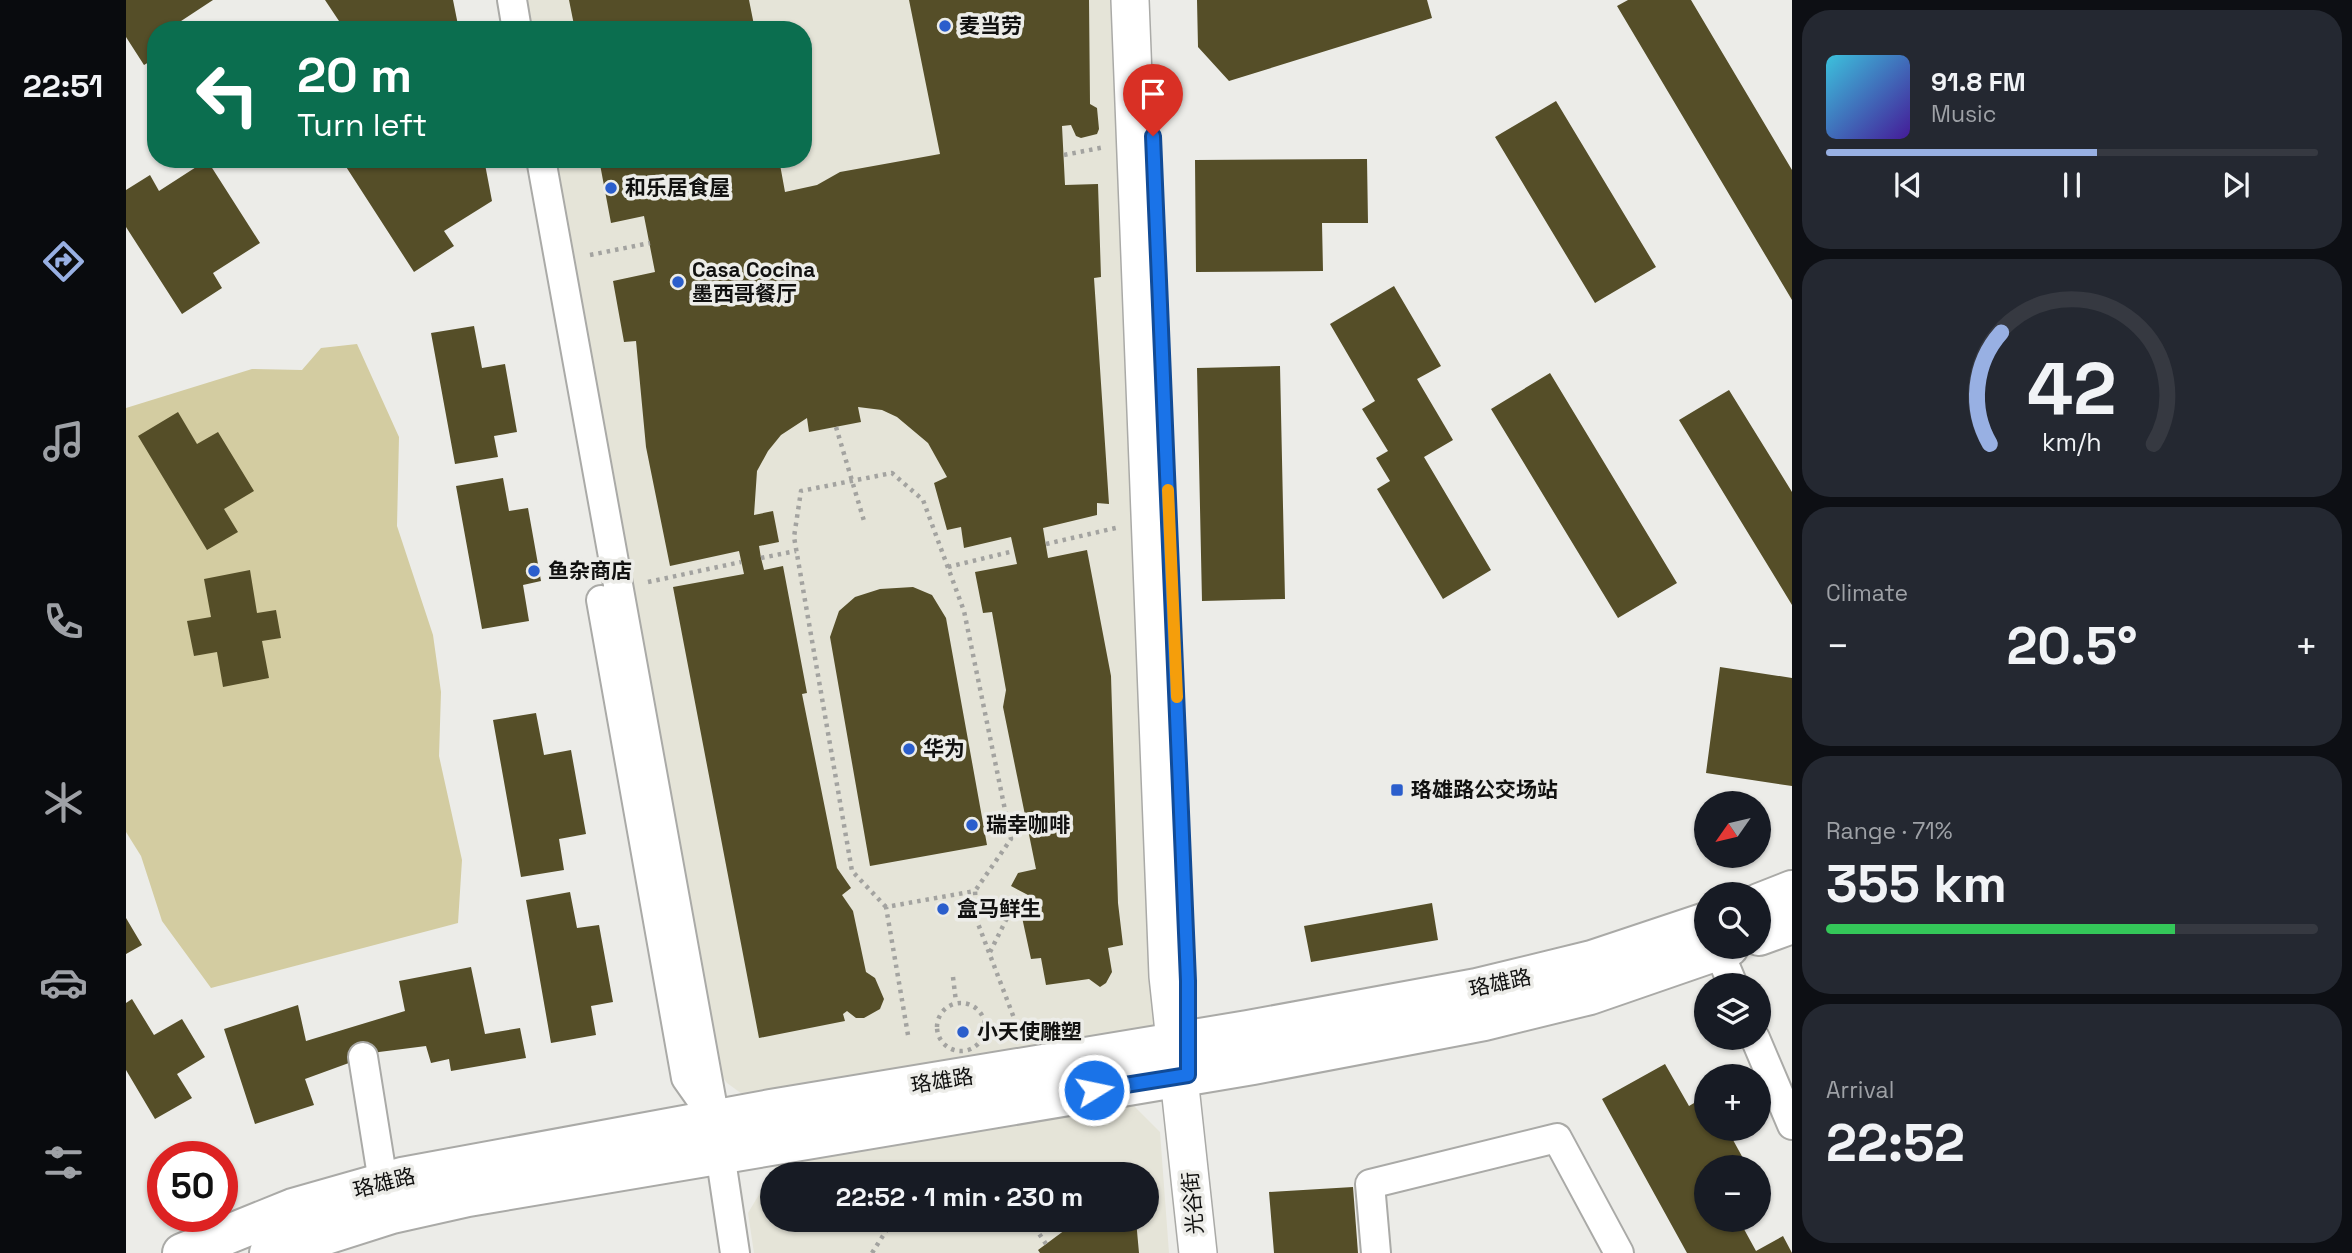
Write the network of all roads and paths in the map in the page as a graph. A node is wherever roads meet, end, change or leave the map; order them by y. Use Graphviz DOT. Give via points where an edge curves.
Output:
graph roads {
  1 [pos="494,0"];
  2 [pos="512,0"];
  3 [pos="1130,0"];
  4 [pos="1148,0"];
  5 [pos="498,21"];
  6 [pos="516,21"];
  7 [pos="1109,146"];
  8 [pos="1064,155"];
  9 [pos="524,168"];
  10 [pos="543,168"];
  11 [pos="650,243"];
  12 [pos="590,255"];
  13 [pos="836,427"];
  14 [pos="852,480"];
  15 [pos="864,521"];
  16 [pos="1123,526"];
  17 [pos="1046,544"];
  18 [pos="796,551"];
  19 [pos="1014,551"];
  20 [pos="761,558"];
  21 [pos="741,562"];
  22 [pos="948,567"];
  23 [pos="648,582"];
  24 [pos="1792,890"];
  25 [pos="975,891"];
  26 [pos="1020,892"];
  27 [pos="1771,898"];
  28 [pos="886,908"];
  29 [pos="1792,923"];
  30 [pos="1771,931"];
  31 [pos="1694,943"];
  32 [pos="989,952"];
  33 [pos="953,977"];
  34 [pos="956,1002"];
  35 [pos="1014,1018"];
  36 [pos="908,1035"];
  37 [pos="1760,1050"];
  38 [pos="363,1057"];
  39 [pos="1183,1058"];
  40 [pos="1792,1125"];
  41 [pos="718,1137"];
  42 [pos="383,1182"];
  43 [pos="885,1232"];
  44 [pos="1038,1232"];
  45 [pos="1046,1244"];
  46 [pos="182,1253"];
  47 [pos="269,1253"];
  48 [pos="735,1253"];
  49 [pos="872,1253"];
  50 [pos="1198,1253"];
  51 [pos="1376,1253"];
  52 [pos="1619,1253"];
  1 -- 5 [label="street"];
  2 -- 6 [label="street"];
  3 -- 39 [label="street" via="1168,976"];
  4 -- 39 [label="street" via="1187,953"];
  7 -- 8 [label="path"];
  9 -- 41 [label="street" via="687,1078"];
  10 -- 41 [label="street"];
  11 -- 12 [label="path"];
  13 -- 14 [label="path"];
  14 -- 15 [label="path"];
  14 -- 18 [label="path" via="801,491"];
  14 -- 22 [label="path" via="892,473 923,500"];
  16 -- 17 [label="path"];
  18 -- 20 [label="path"];
  18 -- 28 [label="path" via="852,871"];
  19 -- 22 [label="path"];
  21 -- 23 [label="path"];
  22 -- 25 [label="path" via="964,611 1011,839"];
  24 -- 27 [label="main road"];
  25 -- 28 [label="path"];
  25 -- 32 [label="path" via="978,922"];
  26 -- 32 [label="path"];
  28 -- 36 [label="path"];
  29 -- 30 [label="main road"];
  31 -- 39 [label="main road, 珞雄路" via="1648,944 1539,975"];
  32 -- 35 [label="path"];
  33 -- 34 [label="path"];
  34 -- 34 [label="path" via="977,1009 985,1021 979,1043 966,1050 944,1045 937,1030 943,1010"];
  37 -- 40 [label="street"];
  38 -- 42 [label="street"];
  39 -- 41 [label="main road, 珞雄路"];
  39 -- 50 [label="street, 光谷街"];
  41 -- 42 [label="main road, 珞雄路"];
  41 -- 47 [label="main road, 珞雄路" via="392,1214"];
  41 -- 48 [label="street"];
  42 -- 46 [label="main road, 珞雄路" via="293,1208"];
  43 -- 49 [label="path"];
  44 -- 45 [label="path"];
  51 -- 52 [label="street" via="1370,1184 1557,1138"];
}
